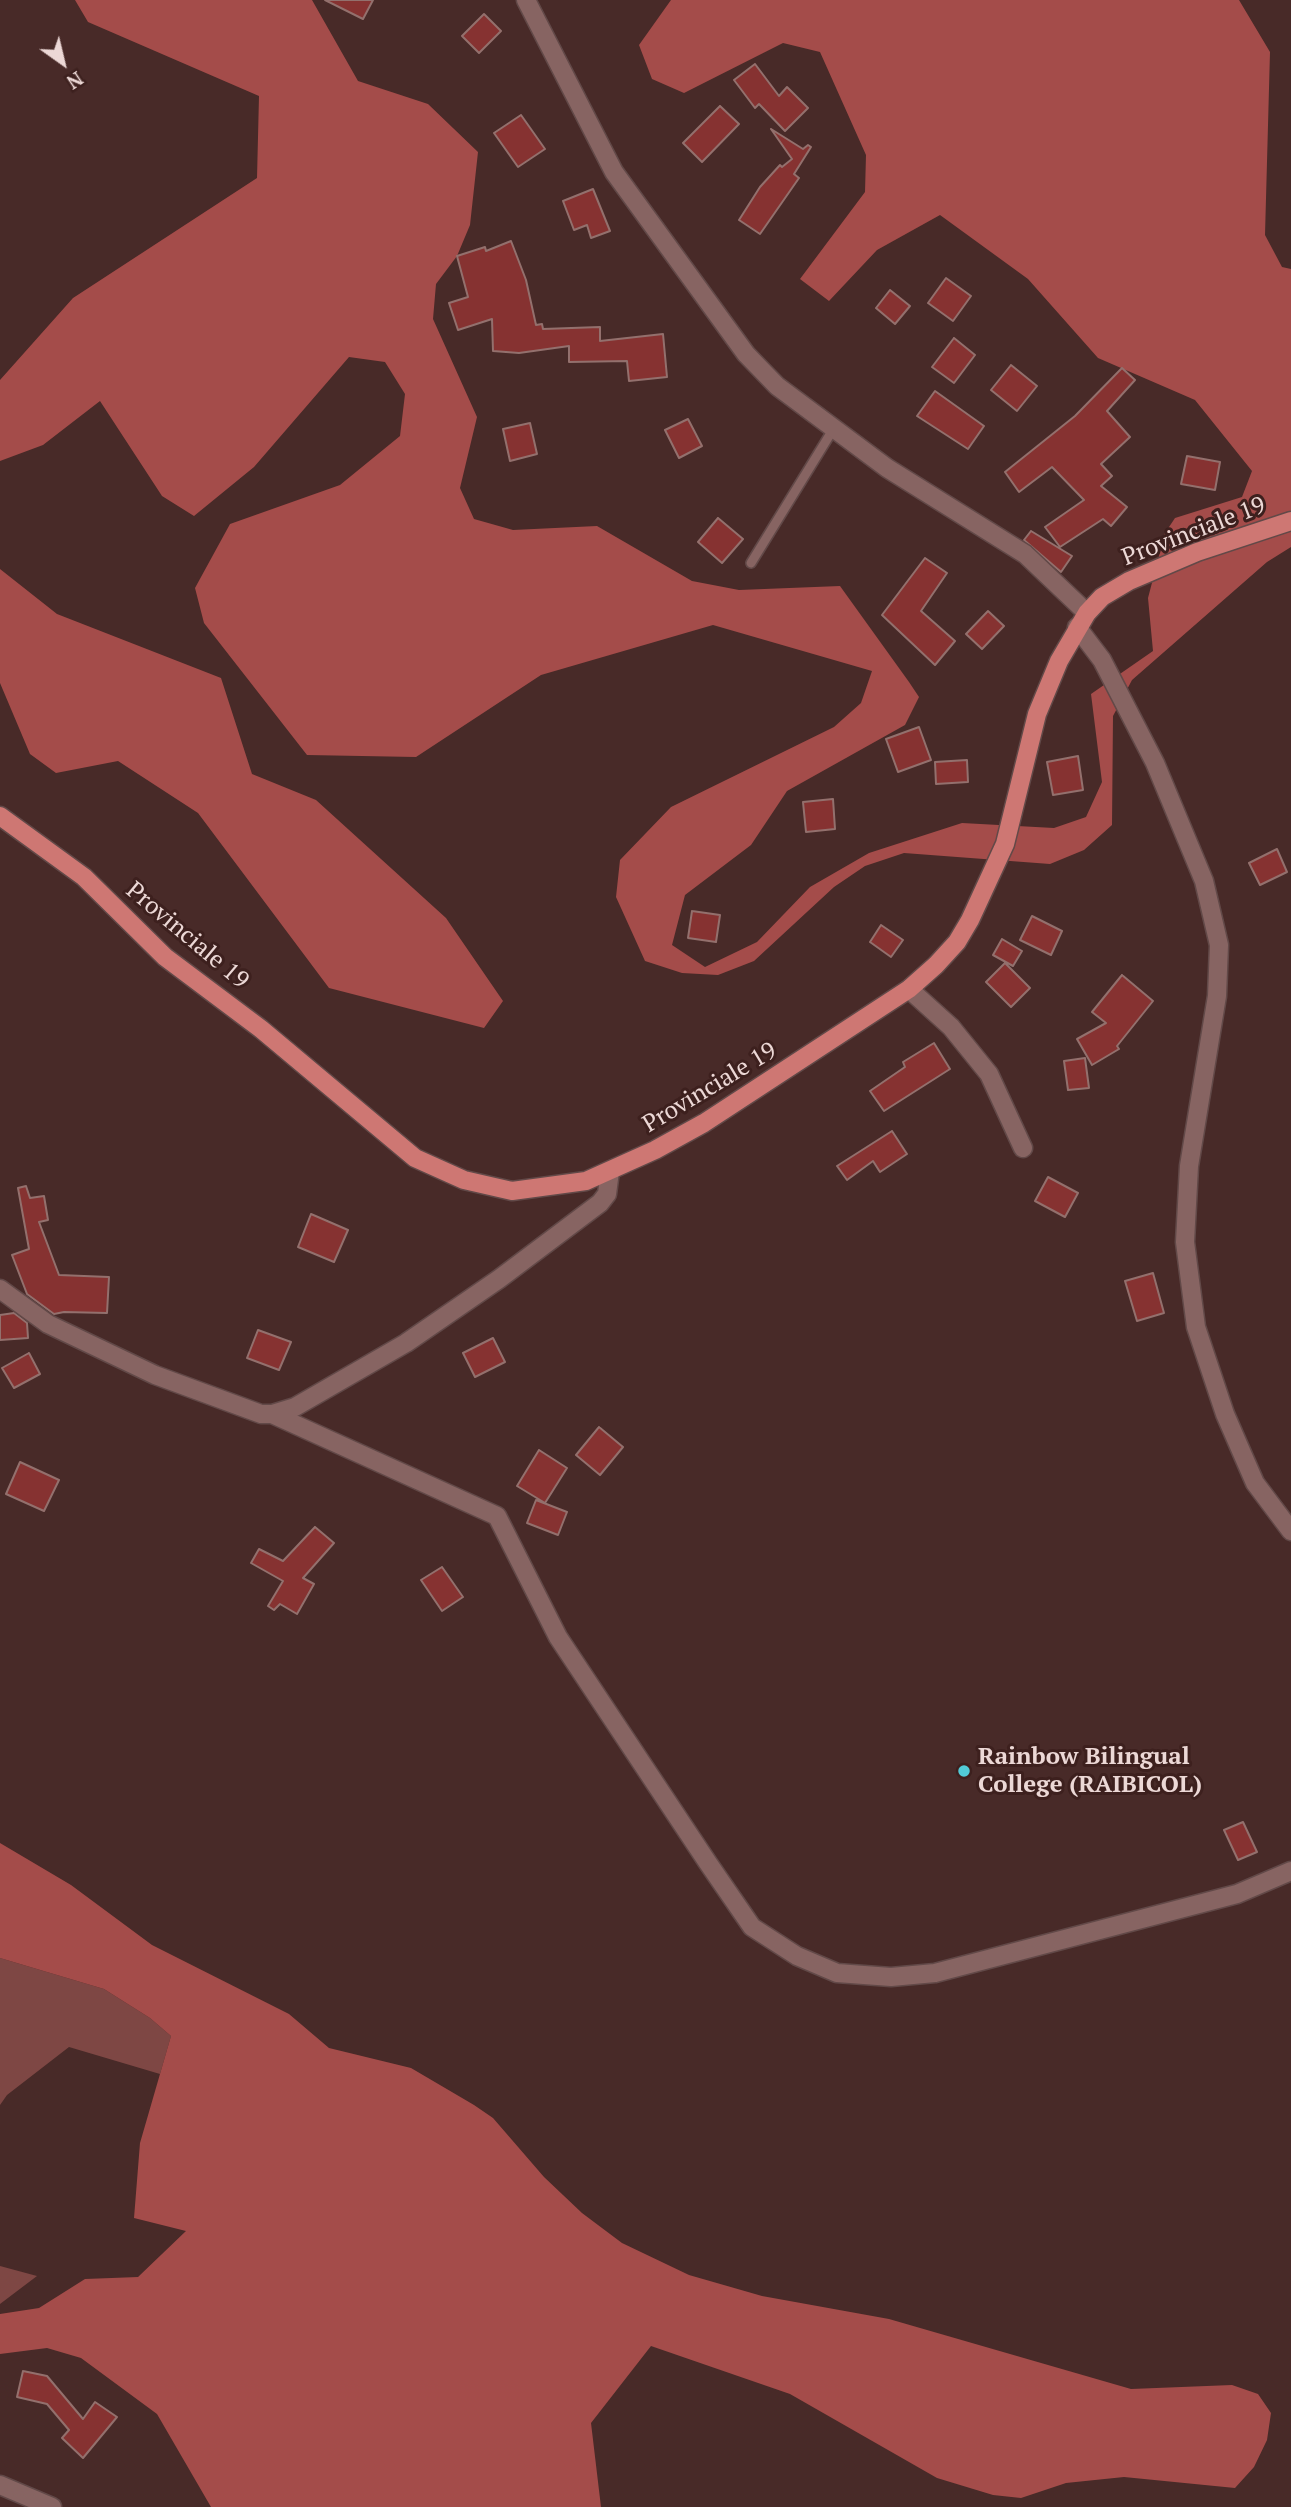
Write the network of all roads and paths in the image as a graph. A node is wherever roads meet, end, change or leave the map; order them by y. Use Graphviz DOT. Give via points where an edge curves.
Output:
graph roads {
  1 [pos="526,0"];
  2 [pos="835,427"];
  3 [pos="1291,521"];
  4 [pos="751,563"];
  5 [pos="1082,620"];
  6 [pos="0,816"];
  7 [pos="909,989"];
  8 [pos="1023,1148"];
  9 [pos="610,1171"];
  10 [pos="0,1289"];
  11 [pos="272,1414"];
  12 [pos="1291,1531"];
  13 [pos="1291,1871"];
  14 [pos="0,2485"];
  15 [pos="52,2507"];
  1 -- 2 [label="street" via="614,172 719,320 777,386"];
  2 -- 4 [label="lane"];
  2 -- 5 [label="street" via="887,468 1025,554"];
  3 -- 5 [label="main road, Provinciale 19" via="1197,552 1129,581 1102,597"];
  5 -- 7 [label="main road, Provinciale 19" via="1037,713 1009,833 982,896 957,942"];
  5 -- 12 [label="street" via="1156,763 1204,881 1219,945 1217,996 1189,1166 1185,1241 1196,1327 1225,1414 1255,1483"];
  6 -- 9 [label="main road, Provinciale 19" via="84,877 165,957 261,1029 415,1158 464,1181 512,1191 566,1186"];
  7 -- 8 [label="street" via="951,1027 989,1074"];
  7 -- 9 [label="main road, Provinciale 19" via="704,1123"];
  9 -- 11 [label="street" via="607,1194 600,1203 499,1279 405,1343 295,1407"];
  10 -- 11 [label="street" via="48,1324 155,1375"];
  11 -- 13 [label="street" via="497,1516 558,1637 708,1863 752,1927 797,1956 837,1973 891,1977 935,1973 1237,1895"];
  14 -- 15 [label="street"];
}
